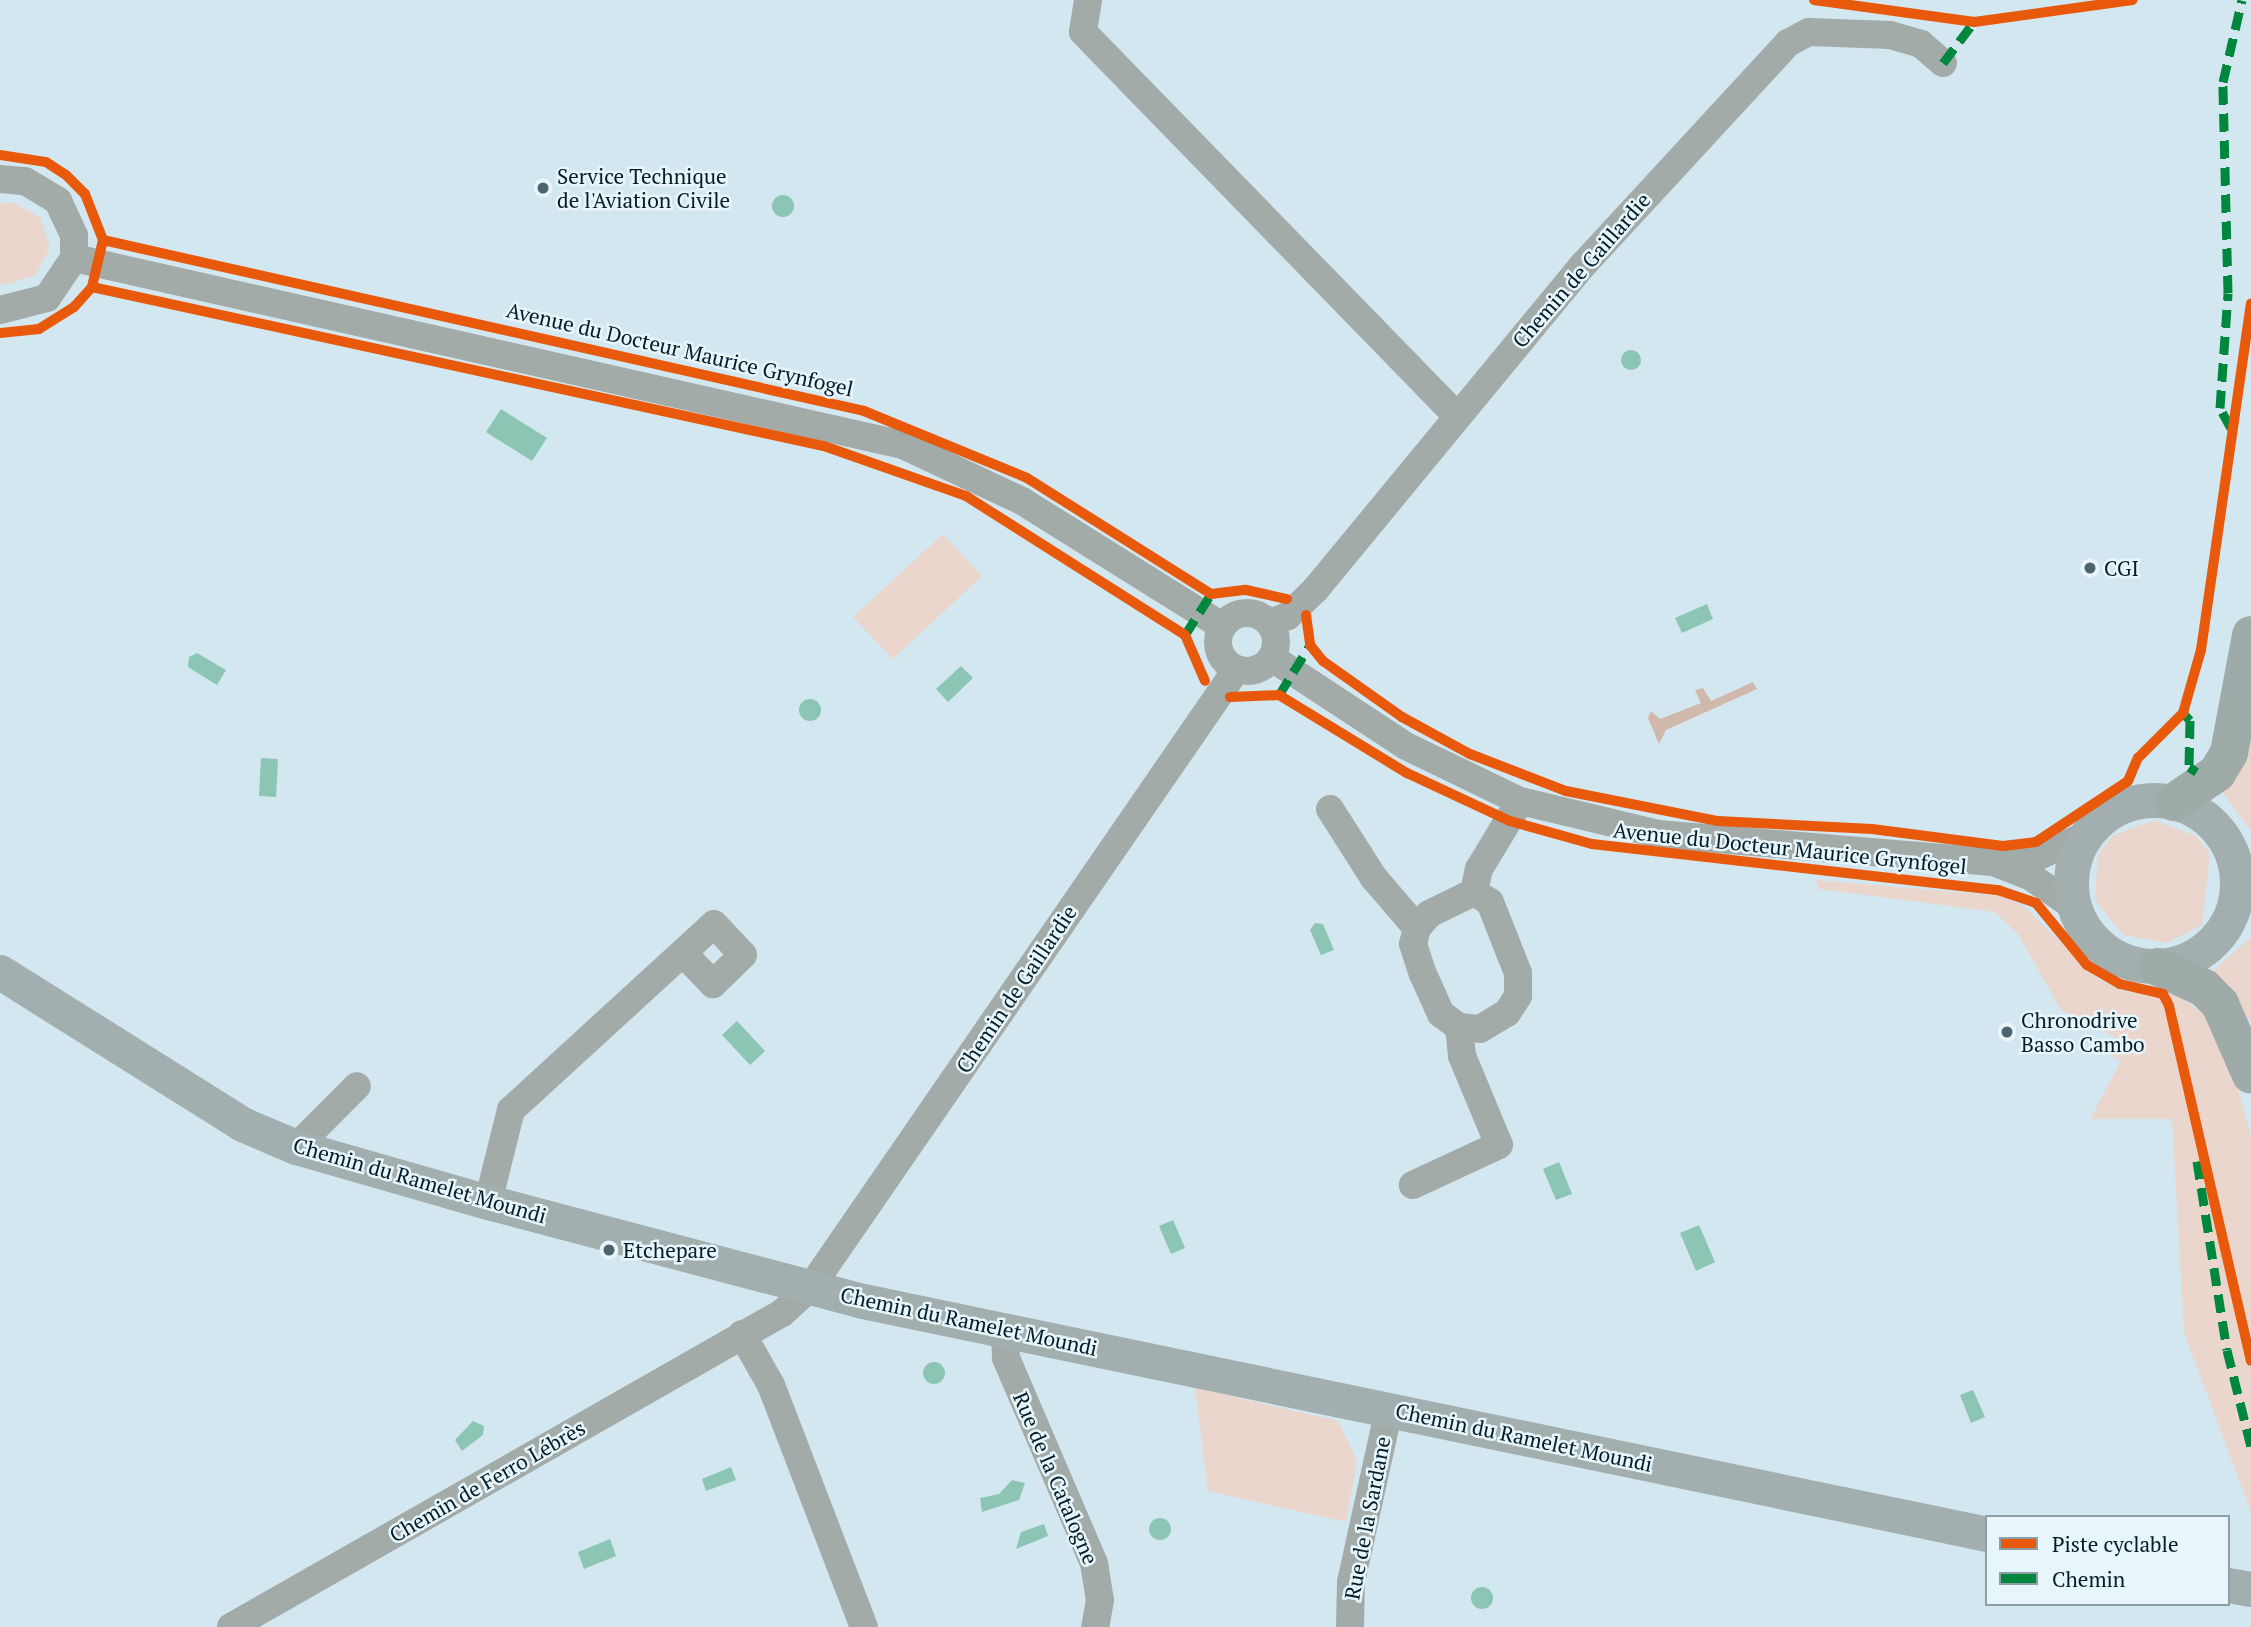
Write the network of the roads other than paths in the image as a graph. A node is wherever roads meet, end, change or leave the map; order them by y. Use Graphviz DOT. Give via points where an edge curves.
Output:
graph roads {
  1 [pos="1088,0"];
  2 [pos="1943,63"];
  3 [pos="0,179"];
  4 [pos="74,258"];
  5 [pos="0,310"];
  6 [pos="1456,415"];
  7 [pos="1270,624"];
  8 [pos="1222,626"];
  9 [pos="2251,635"];
  10 [pos="1272,658"];
  11 [pos="1225,673"];
  12 [pos="1520,801"];
  13 [pos="2174,802"];
  14 [pos="1330,809"];
  15 [pos="2085,836"];
  16 [pos="1993,862"];
  17 [pos="2243,866"];
  18 [pos="1474,892"];
  19 [pos="2074,907"];
  20 [pos="2241,916"];
  21 [pos="1417,928"];
  22 [pos="683,953"];
  23 [pos="2158,967"];
  24 [pos="0,972"];
  25 [pos="1459,1027"];
  26 [pos="2251,1075"];
  27 [pos="357,1086"];
  28 [pos="296,1147"];
  29 [pos="1413,1185"];
  30 [pos="488,1202"];
  31 [pos="811,1287"];
  32 [pos="1005,1330"];
  33 [pos="742,1334"];
  34 [pos="1389,1409"];
  35 [pos="1985,1534"];
  36 [pos="2230,1585"];
  37 [pos="2251,1589"];
  38 [pos="231,1627"];
  39 [pos="864,1627"];
  40 [pos="1095,1627"];
  41 [pos="1350,1627"];
  1 -- 6 [label="street" via="1083,32"];
  2 -- 6 [label="street, Chemin de Gaillardie" via="1921,44 1890,35 1809,32 1788,43 1584,264"];
  3 -- 4 [label="street" via="25,181 58,201 74,236"];
  4 -- 5 [label="street" via="47,298"];
  4 -- 8 [label="street, Avenue du Docteur Maurice Grynfogel" via="903,445 1021,501"];
  6 -- 7 [label="street, Chemin de Gaillardie" via="1315,590"];
  7 -- 8 [label="street" via="1245,612"];
  7 -- 10 [label="street"];
  8 -- 11 [label="street"];
  9 -- 13 [label="highway" via="2229,753 2206,782"];
  10 -- 11 [label="street" via="1263,668"];
  10 -- 12 [label="street, Avenue du Docteur Maurice Grynfogel" via="1406,746"];
  11 -- 31 [label="street, Chemin de Gaillardie"];
  12 -- 16 [label="street, Avenue du Docteur Maurice Grynfogel" via="1658,834"];
  12 -- 18 [label="street" via="1479,869"];
  13 -- 15 [label="main road" via="2124,805"];
  13 -- 17 [label="main road" via="2201,814 2223,835"];
  14 -- 21 [label="street" via="1374,878"];
  15 -- 16 [label="street, Avenue du Docteur Maurice Grynfogel" via="2041,855"];
  15 -- 19 [label="main road" via="2074,858"];
  16 -- 19 [label="street, Avenue du Docteur Maurice Grynfogel" via="2030,876"];
  17 -- 20 [label="main road" via="2238,891"];
  18 -- 21 [label="street" via="1429,914"];
  18 -- 25 [label="street" via="1490,902 1518,973 1518,996 1507,1013 1480,1030"];
  19 -- 23 [label="main road" via="2083,928 2115,957"];
  20 -- 23 [label="main road" via="2188,960"];
  21 -- 25 [label="street" via="1413,944 1423,974 1441,1014"];
  22 -- 30 [label="street" via="511,1110"];
  23 -- 26 [label="highway" via="2204,988 2220,1004"];
  24 -- 28 [label="main road, Chemin du Ramelet Moundi" via="242,1124"];
  25 -- 29 [label="street" via="1462,1056 1499,1145"];
  27 -- 28 [label="street"];
  28 -- 30 [label="main road, Chemin du Ramelet Moundi"];
  30 -- 31 [label="main road, Chemin du Ramelet Moundi"];
  31 -- 32 [label="main road, Chemin du Ramelet Moundi"];
  31 -- 33 [label="street, Chemin de Ferro Lébrès" via="782,1313"];
  32 -- 34 [label="main road, Chemin du Ramelet Moundi"];
  32 -- 40 [label="street, Rue de la Catalogne" via="1006,1358 1094,1563 1100,1600"];
  33 -- 38 [label="street, Chemin de Ferro Lébrès"];
  33 -- 39 [label="street" via="771,1385"];
  34 -- 35 [label="main road, Chemin du Ramelet Moundi"];
  34 -- 41 [label="street, Rue de la Sardane" via="1351,1583"];
  36 -- 37 [label="main road"];
}
